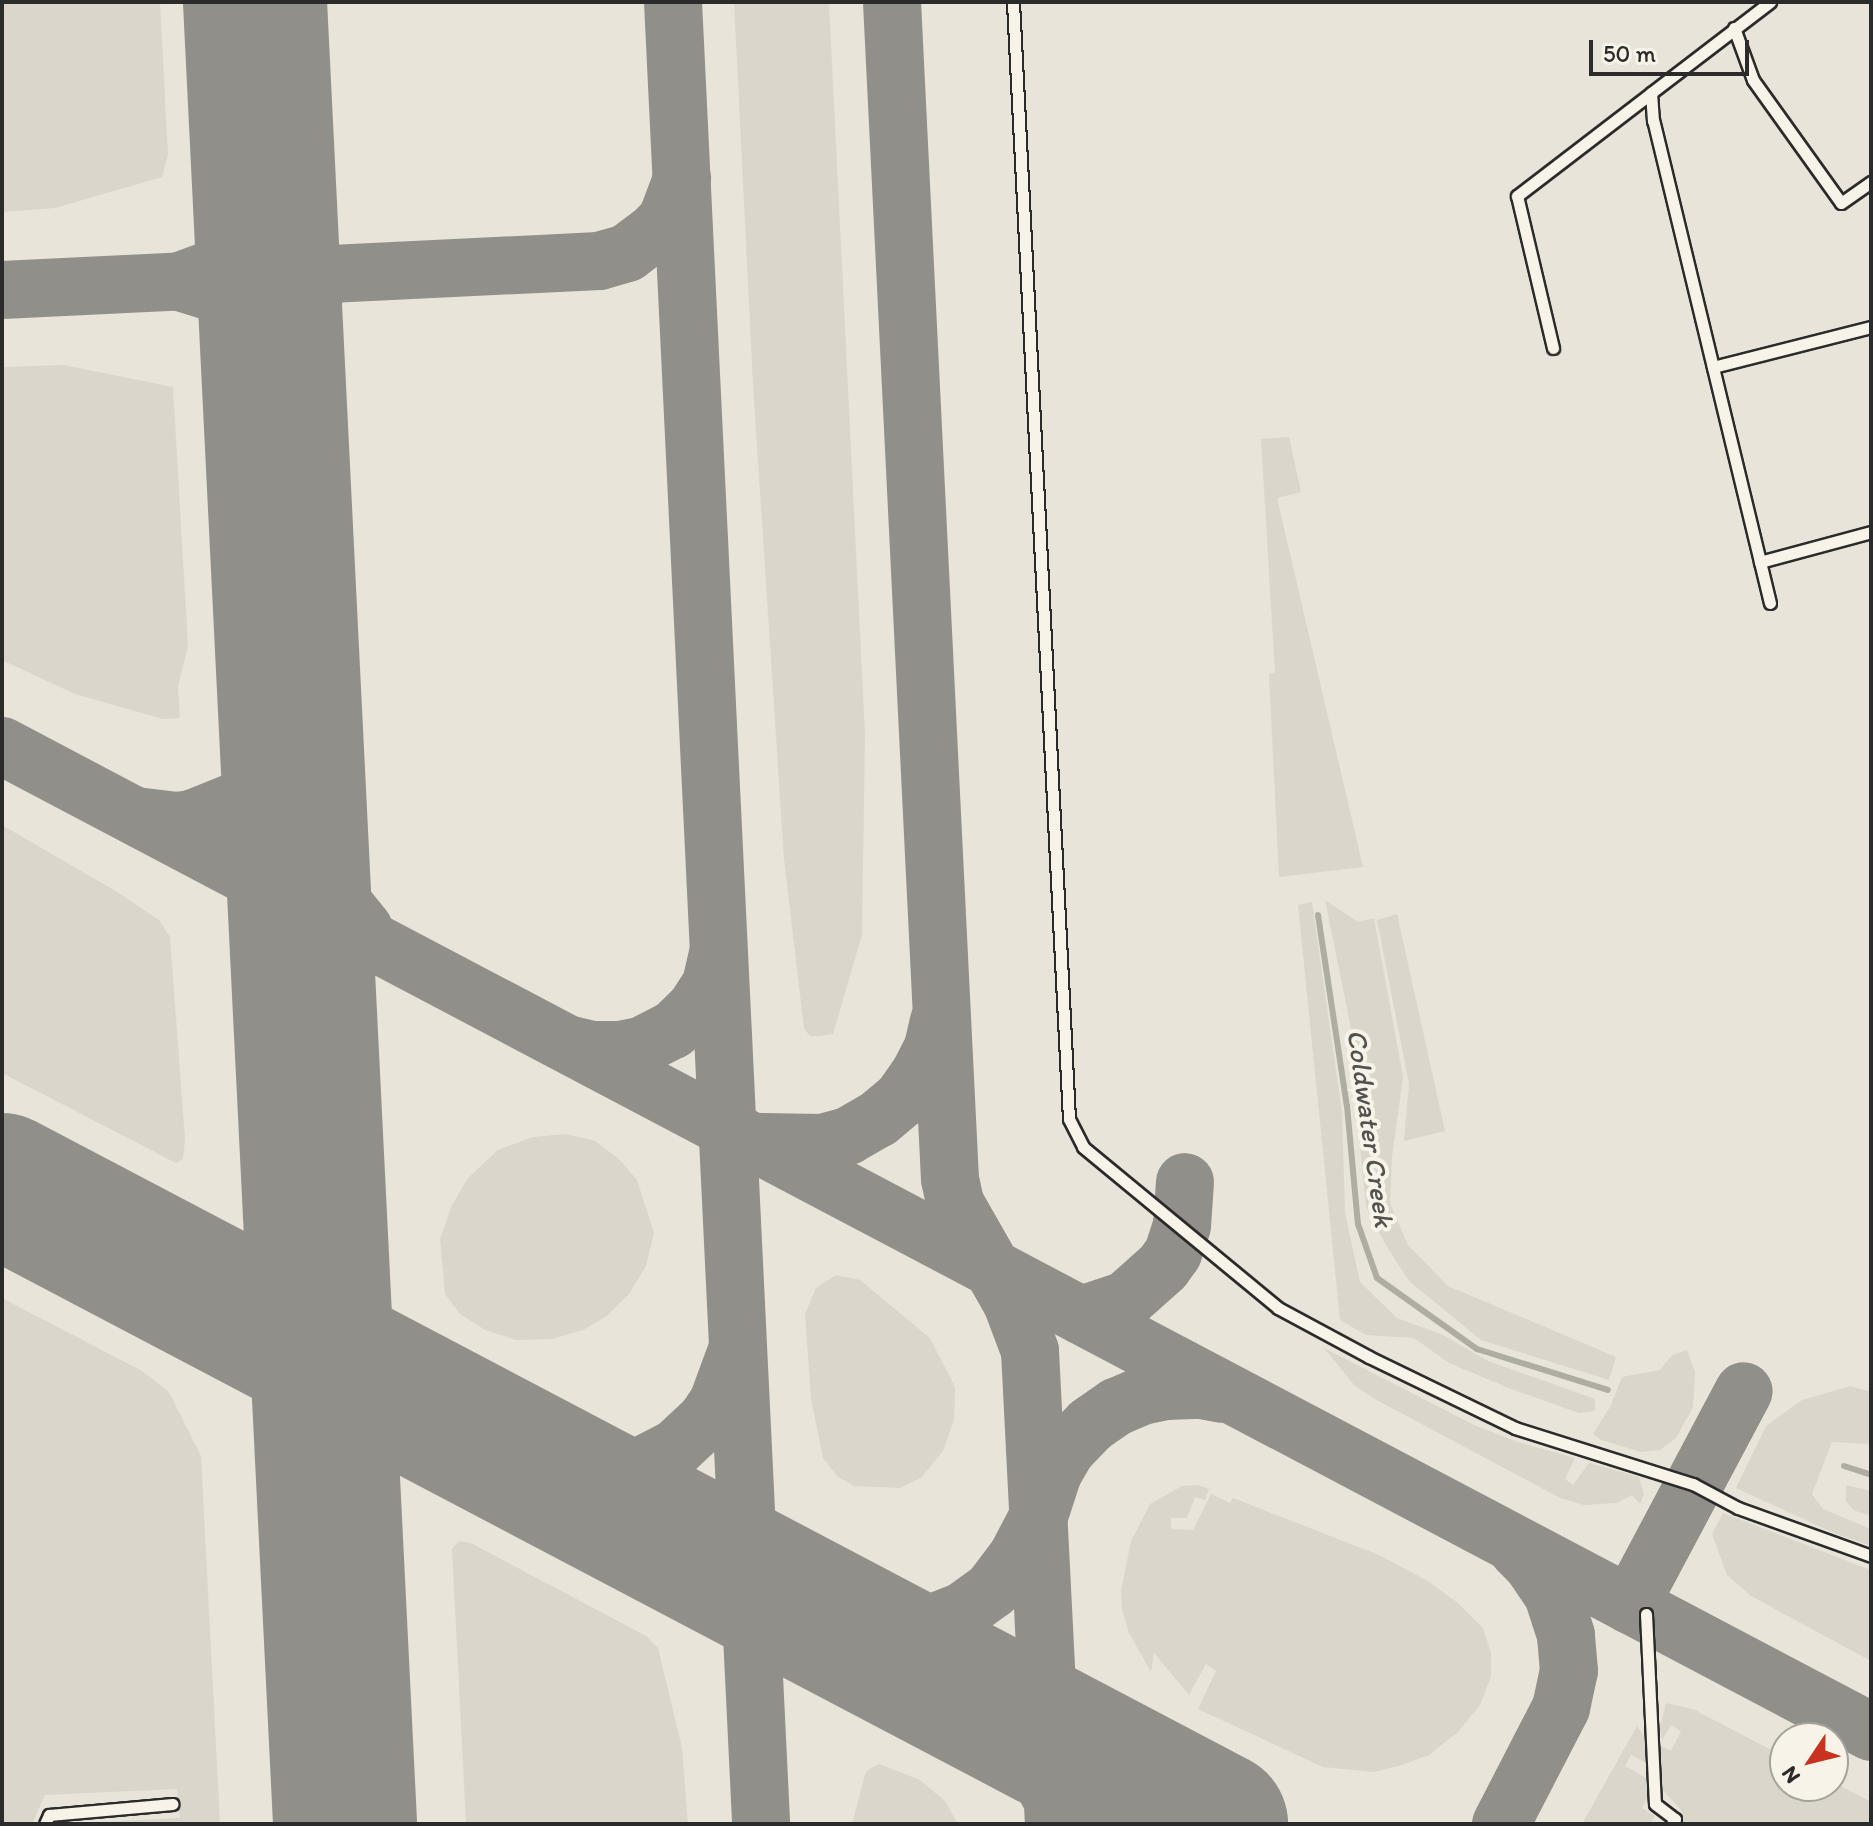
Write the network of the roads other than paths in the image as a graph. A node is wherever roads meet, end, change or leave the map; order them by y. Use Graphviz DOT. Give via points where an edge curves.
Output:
graph roads {
  1 [pos="1013,2"];
  2 [pos="1770,2"];
  3 [pos="1734,28"];
  4 [pos="1651,93"];
  5 [pos="1871,182"];
  6 [pos="1871,327"];
  7 [pos="1553,348"];
  8 [pos="1713,367"];
  9 [pos="1871,532"];
  10 [pos="1760,562"];
  11 [pos="1770,603"];
  12 [pos="1871,1556"];
  13 [pos="1646,1614"];
  14 [pos="173,1804"];
  15 [pos="45,1824"];
  16 [pos="1672,1824"];
  1 -- 12 [label="lane" via="1069,1119 1083,1147 1278,1308 1355,1350 1515,1428 1693,1484 1738,1508"];
  2 -- 3 [label="lane"];
  3 -- 4 [label="lane"];
  3 -- 5 [label="lane" via="1753,80 1841,203"];
  4 -- 7 [label="lane" via="1517,196"];
  4 -- 8 [label="lane" via="1653,121"];
  6 -- 8 [label="lane"];
  8 -- 10 [label="lane"];
  9 -- 10 [label="lane"];
  10 -- 11 [label="lane"];
  13 -- 16 [label="lane" via="1655,1804 1675,1819"];
  14 -- 15 [label="lane" via="49,1815"];
}
